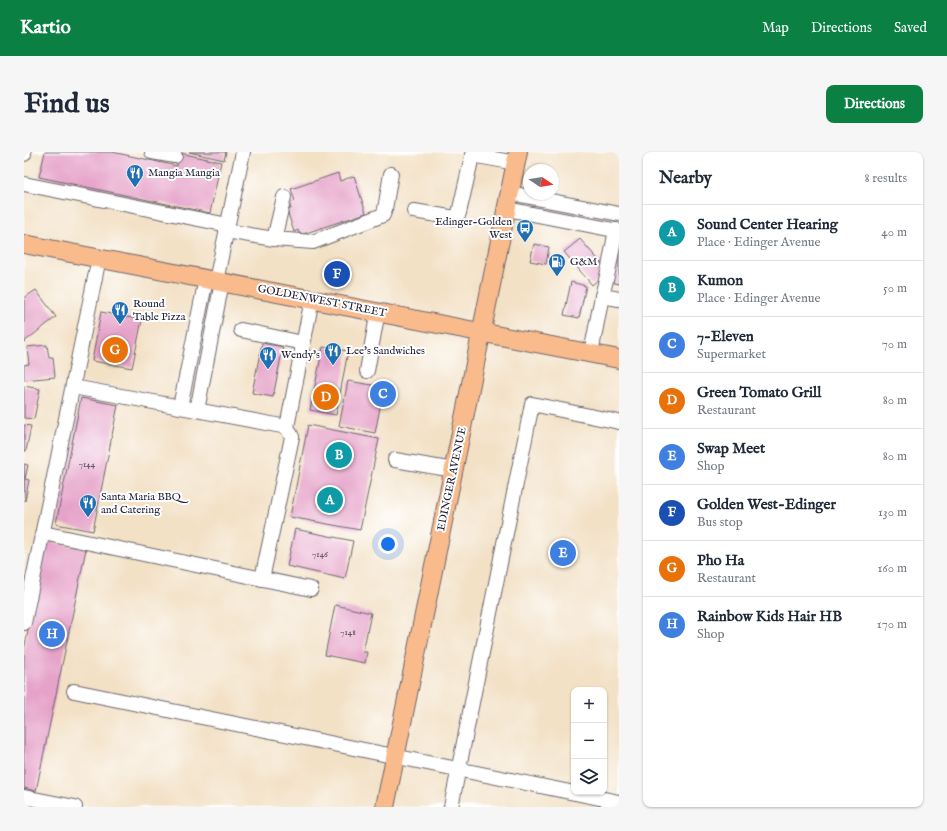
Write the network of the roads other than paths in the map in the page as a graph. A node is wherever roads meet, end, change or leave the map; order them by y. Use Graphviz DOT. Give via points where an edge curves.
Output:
graph roads {
  1 [pos="152,152"];
  2 [pos="243,152"];
  3 [pos="473,153"];
  4 [pos="175,156"];
  5 [pos="517,157"];
  6 [pos="391,174"];
  7 [pos="24,184"];
  8 [pos="284,197"];
  9 [pos="508,201"];
  10 [pos="414,211"];
  11 [pos="619,214"];
  12 [pos="227,228"];
  13 [pos="618,231"];
  14 [pos="274,239"];
  15 [pos="24,244"];
  16 [pos="99,258"];
  17 [pos="215,280"];
  18 [pos="602,296"];
  19 [pos="312,299"];
  20 [pos="619,299"];
  21 [pos="378,311"];
  22 [pos="241,330"];
  23 [pos="482,332"];
  24 [pos="303,343"];
  25 [pos="591,353"];
  26 [pos="619,359"];
  27 [pos="368,371"];
  28 [pos="73,387"];
  29 [pos="180,407"];
  30 [pos="197,410"];
  31 [pos="619,422"];
  32 [pos="286,427"];
  33 [pos="395,460"];
  34 [pos="454,470"];
  35 [pos="43,533"];
  36 [pos="262,579"];
  37 [pos="311,589"];
  38 [pos="24,623"];
  39 [pos="74,691"];
  40 [pos="395,756"];
  41 [pos="458,769"];
  42 [pos="24,797"];
  43 [pos="619,802"];
  44 [pos="75,807"];
  45 [pos="385,807"];
  46 [pos="451,807"];
  1 -- 4 [label="lane"];
  2 -- 12 [label="lane"];
  3 -- 5 [label="lane"];
  3 -- 10 [label="lane" via="459,213 455,218"];
  5 -- 9 [label="main road, EDINGER AVENUE"];
  6 -- 14 [label="lane" via="386,209 378,218 313,242"];
  7 -- 12 [label="lane"];
  8 -- 14 [label="lane"];
  9 -- 11 [label="lane"];
  9 -- 13 [label="lane"];
  9 -- 23 [label="main road, EDINGER AVENUE"];
  12 -- 14 [label="lane"];
  12 -- 17 [label="lane"];
  13 -- 18 [label="lane"];
  15 -- 16 [label="main road, GOLDENWEST STREET"];
  16 -- 17 [label="main road, GOLDENWEST STREET"];
  16 -- 28 [label="lane"];
  17 -- 19 [label="main road, GOLDENWEST STREET"];
  17 -- 29 [label="lane"];
  17 -- 30 [label="lane"];
  18 -- 20 [label="lane"];
  18 -- 25 [label="lane"];
  19 -- 21 [label="main road, GOLDENWEST STREET"];
  19 -- 24 [label="lane"];
  21 -- 23 [label="main road, GOLDENWEST STREET"];
  21 -- 27 [label="lane"];
  22 -- 24 [label="lane"];
  23 -- 25 [label="main road, GOLDENWEST STREET"];
  23 -- 34 [label="main road, EDINGER AVENUE"];
  24 -- 32 [label="lane"];
  25 -- 26 [label="main road, GOLDENWEST STREET"];
  28 -- 29 [label="lane"];
  28 -- 35 [label="lane"];
  29 -- 30 [label="lane"];
  30 -- 32 [label="lane"];
  31 -- 41 [label="lane" via="532,404"];
  32 -- 36 [label="lane" via="292,437"];
  33 -- 34 [label="lane"];
  34 -- 40 [label="main road, EDINGER AVENUE"];
  35 -- 36 [label="lane"];
  35 -- 38 [label="lane"];
  36 -- 37 [label="lane"];
  39 -- 40 [label="lane"];
  40 -- 41 [label="lane"];
  40 -- 45 [label="main road, EDINGER AVENUE"];
  41 -- 43 [label="lane"];
  41 -- 46 [label="lane"];
  42 -- 44 [label="lane"];
}
